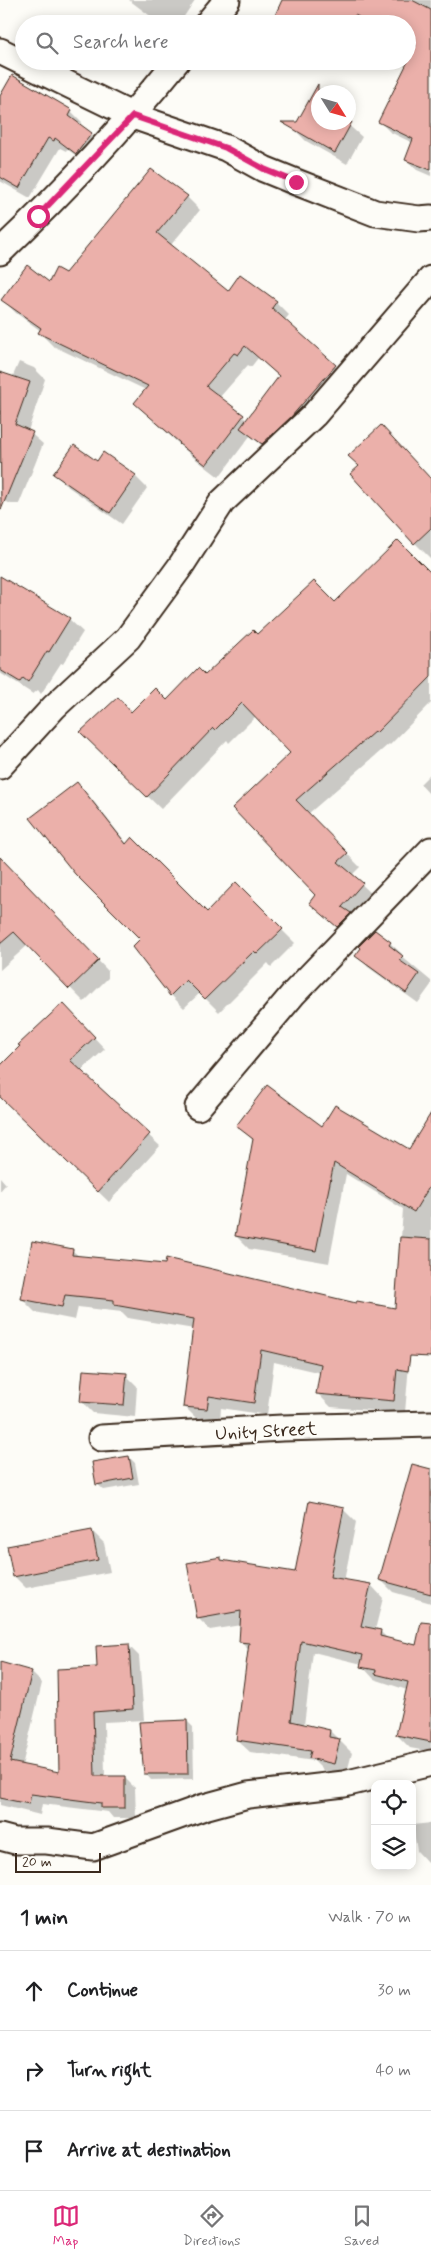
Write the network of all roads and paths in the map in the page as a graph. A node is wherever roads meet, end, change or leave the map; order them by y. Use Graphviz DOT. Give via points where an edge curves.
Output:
graph roads {
  1 [pos="227,0"];
  2 [pos="214,15"];
  3 [pos="0,51"];
  4 [pos="15,58"];
  5 [pos="39,70"];
  6 [pos="170,70"];
  7 [pos="133,116"];
  8 [pos="431,218"];
  9 [pos="0,252"];
  10 [pos="431,279"];
  11 [pos="0,766"];
  12 [pos="431,850"];
  13 [pos="198,1107"];
  14 [pos="431,1424"];
  15 [pos="101,1438"];
  16 [pos="431,1763"];
  17 [pos="0,1837"];
  1 -- 2 [label="street"];
  3 -- 4 [label="street"];
  5 -- 7 [label="street"];
  6 -- 7 [label="street"];
  7 -- 8 [label="street" via="226,148 264,169 374,213 419,220"];
  7 -- 9 [label="street"];
  10 -- 11 [label="street" via="314,415 222,502 128,638 54,707"];
  12 -- 13 [label="street" via="294,993"];
  14 -- 15 [label="street, Unity Street"];
  16 -- 17 [label="street" via="344,1784 248,1795 204,1807 93,1847"];
}
